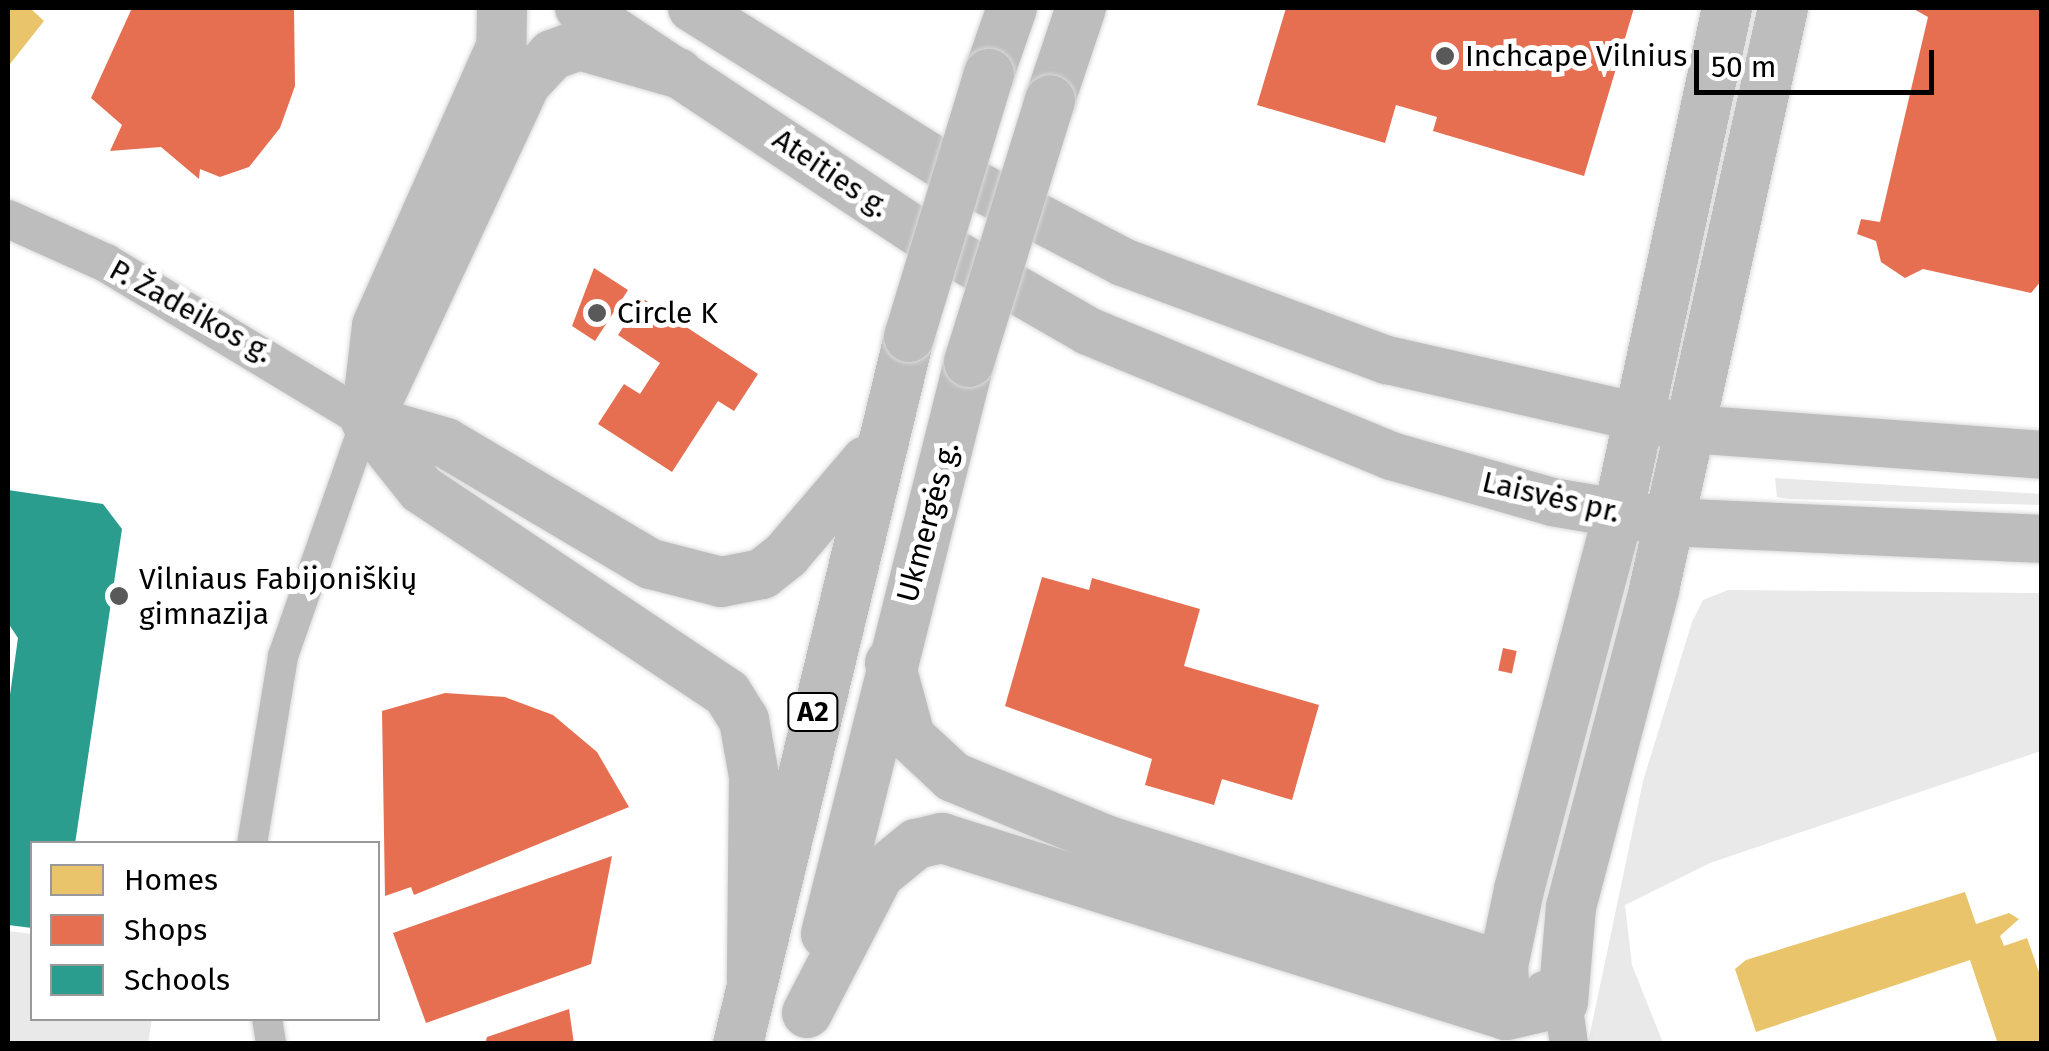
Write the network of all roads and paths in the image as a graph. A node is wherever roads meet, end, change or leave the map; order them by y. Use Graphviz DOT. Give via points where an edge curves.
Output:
graph roads {
  1 [pos="502,8"];
  2 [pos="579,8"];
  3 [pos="692,8"];
  4 [pos="1012,8"];
  5 [pos="1081,8"];
  6 [pos="1728,8"];
  7 [pos="1782,8"];
  8 [pos="678,73"];
  9 [pos="8,219"];
  10 [pos="1088,331"];
  11 [pos="366,420"];
  12 [pos="1638,420"];
  13 [pos="1690,429"];
  14 [pos="878,445"];
  15 [pos="2042,455"];
  16 [pos="1618,514"];
  17 [pos="1670,522"];
  18 [pos="2042,539"];
  19 [pos="890,663"];
  20 [pos="252,841"];
  21 [pos="752,980"];
  22 [pos="1510,1008"];
  23 [pos="1566,1023"];
  24 [pos="804,1028"];
  25 [pos="738,1044"];
  1 -- 11 [label="highway" via="501,47 377,326"];
  2 -- 8 [label="main road, Ateities g."];
  3 -- 12 [label="main road" via="966,180 1123,262 1387,360"];
  4 -- 14 [label="highway, A2, bridge"];
  5 -- 19 [label="highway, Ukmergės g. / A2, bridge" via="969,362"];
  6 -- 12 [label="highway"];
  7 -- 13 [label="highway"];
  8 -- 10 [label="main road, Ateities g."];
  8 -- 11 [label="highway" via="579,45 552,56 525,84 426,313"];
  9 -- 11 [label="street, P. Žadeikos g." via="106,263"];
  10 -- 16 [label="main road, Laisvės pr." via="1391,456"];
  11 -- 14 [label="highway" via="446,443 651,564 721,582 762,574 786,555"];
  11 -- 20 [label="street" via="278,674"];
  11 -- 21 [label="highway" via="421,489 727,693 744,720 754,776"];
  12 -- 13 [label="main road"];
  12 -- 16 [label="highway"];
  13 -- 15 [label="main road"];
  13 -- 17 [label="highway"];
  14 -- 21 [label="highway, A2"];
  16 -- 17 [label="main road, Laisvės pr."];
  16 -- 22 [label="highway"];
  17 -- 18 [label="main road, Laisvės pr."];
  17 -- 23 [label="highway" via="1571,906"];
  19 -- 22 [label="highway" via="910,738 953,777"];
  19 -- 24 [label="highway, Ukmergės g. / A2"];
  21 -- 25 [label="highway, A2"];
  22 -- 23 [label="highway"];
  22 -- 24 [label="highway" via="942,838 916,844 879,874"];
}
